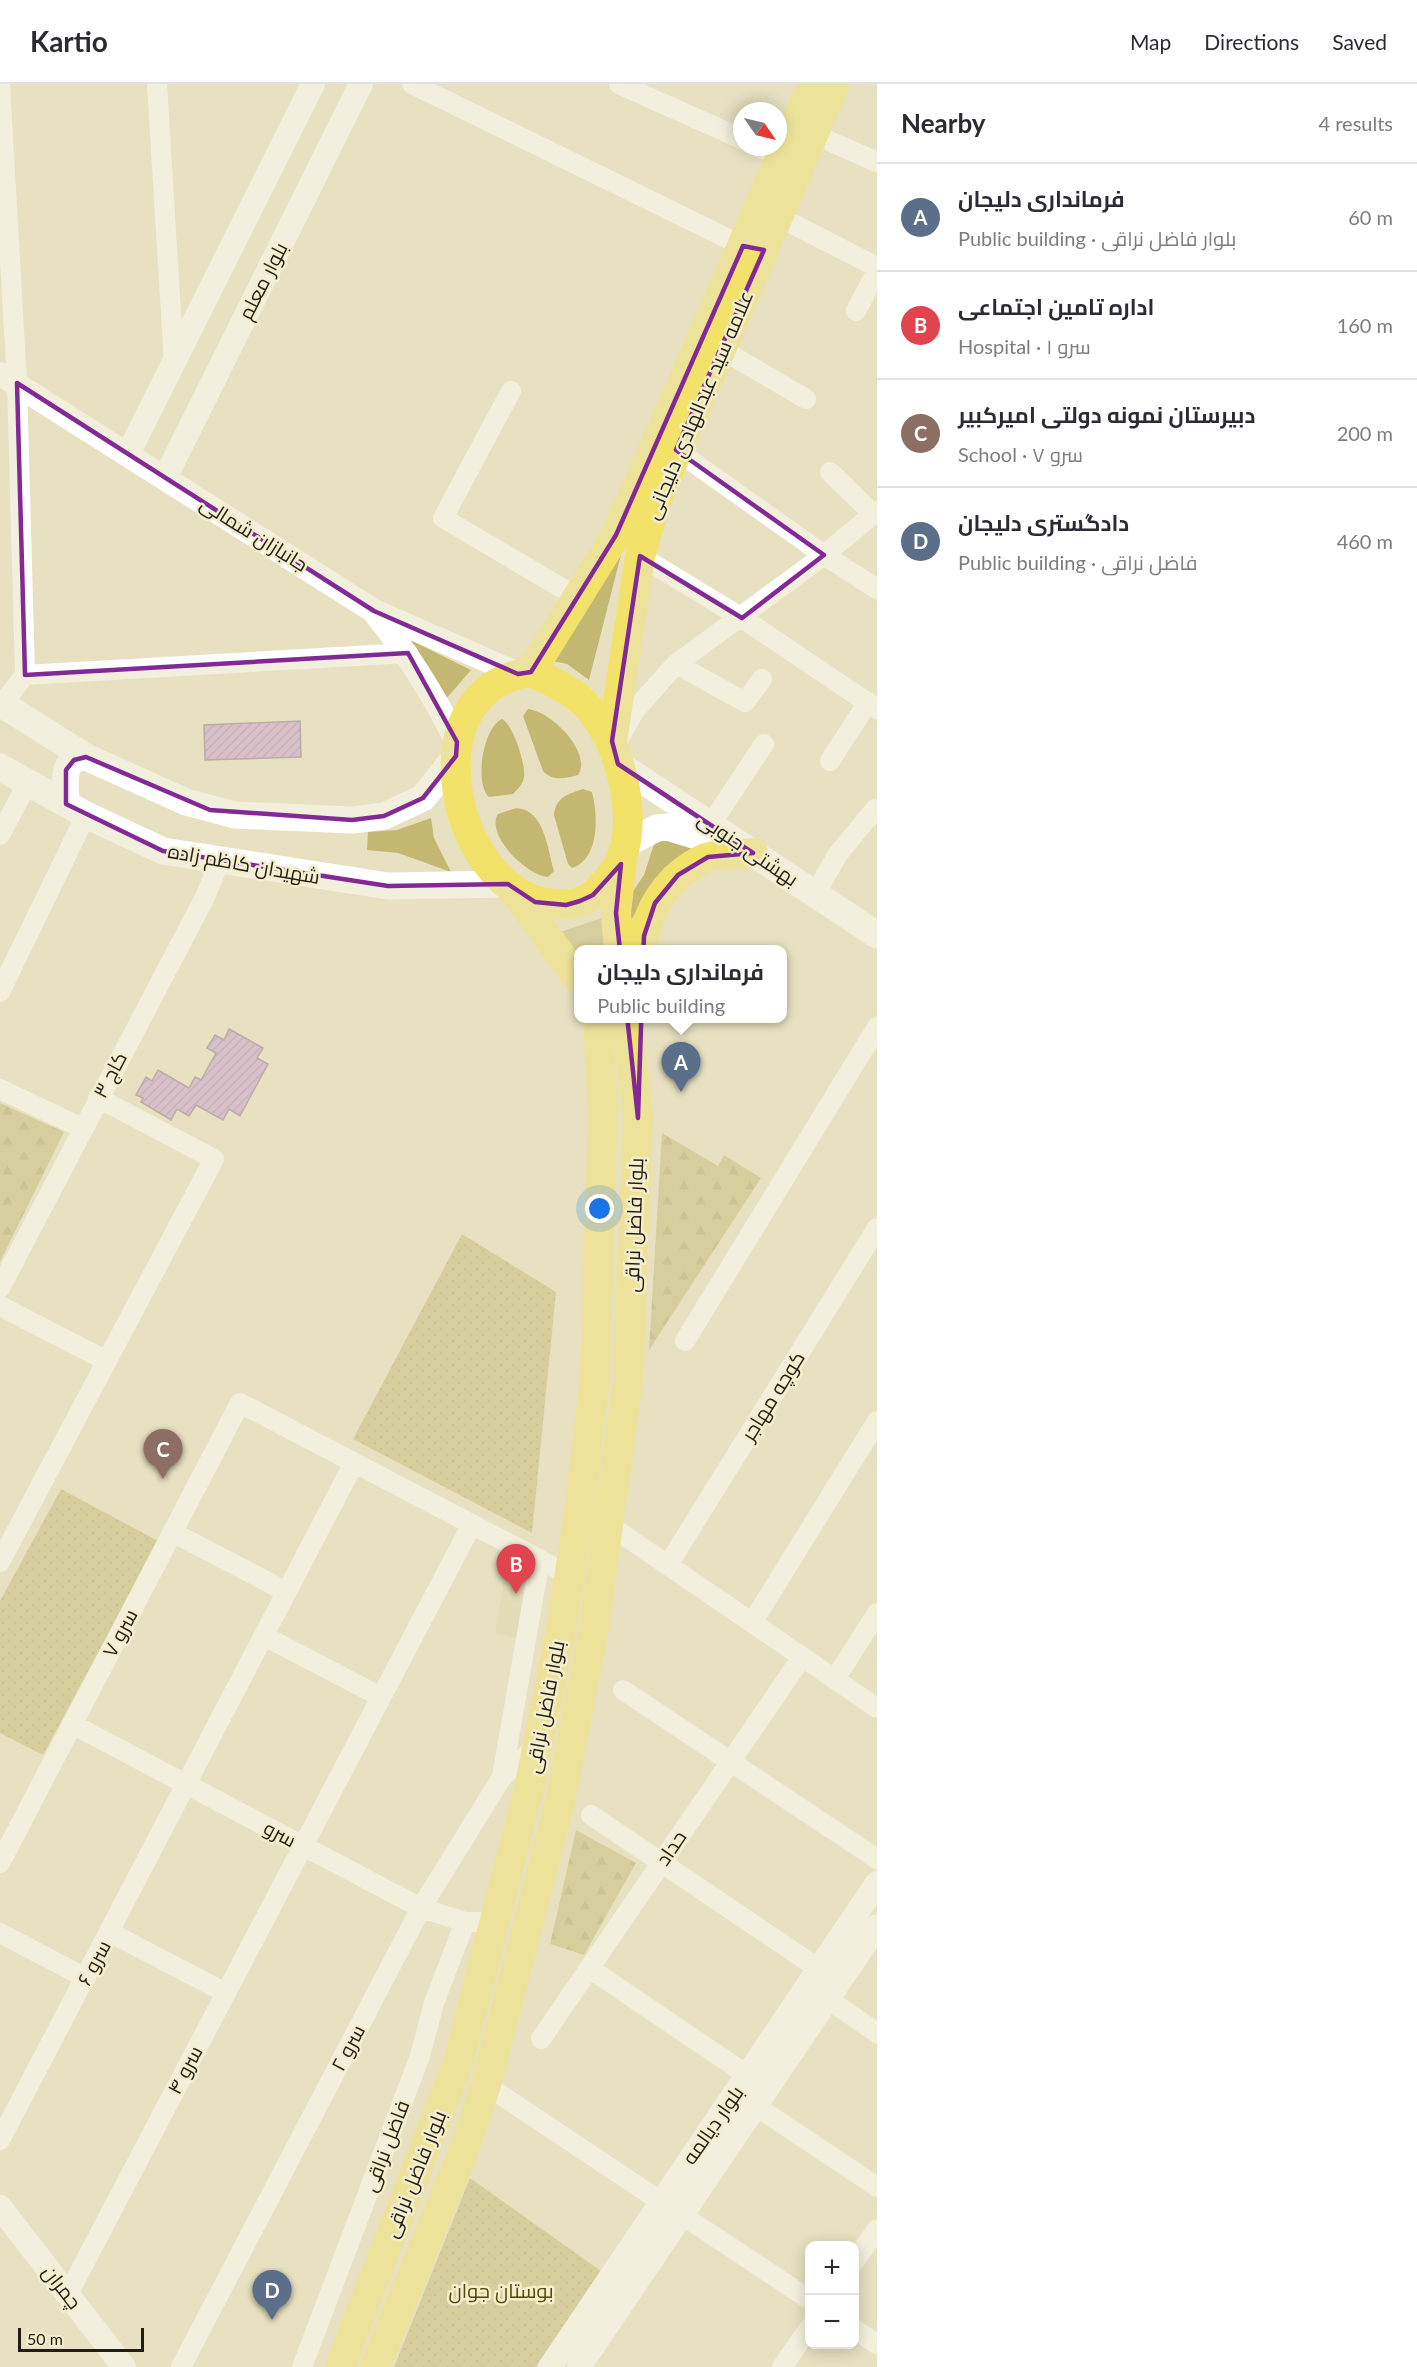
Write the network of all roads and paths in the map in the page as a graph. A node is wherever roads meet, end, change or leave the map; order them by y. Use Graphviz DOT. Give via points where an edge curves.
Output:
graph roads {
  1 [pos="0,84"];
  2 [pos="157,84"];
  3 [pos="313,84"];
  4 [pos="361,84"];
  5 [pos="412,84"];
  6 [pos="812,84"];
  7 [pos="835,84"];
  8 [pos="632,87"];
  9 [pos="813,134"];
  10 [pos="733,135"];
  11 [pos="787,139"];
  12 [pos="787,151"];
  13 [pos="780,156"];
  14 [pos="780,156"];
  15 [pos="877,162"];
  16 [pos="780,217"];
  17 [pos="753,248"];
  18 [pos="877,269"];
  19 [pos="856,310"];
  20 [pos="721,349"];
  21 [pos="174,364"];
  22 [pos="8,379"];
  23 [pos="511,392"];
  24 [pos="806,399"];
  25 [pos="676,450"];
  26 [pos="128,454"];
  27 [pos="830,472"];
  28 [pos="165,478"];
  29 [pos="875,513"];
  30 [pos="824,555"];
  31 [pos="640,556"];
  32 [pos="877,589"];
  33 [pos="577,597"];
  34 [pos="374,611"];
  35 [pos="742,618"];
  36 [pos="408,653"];
  37 [pos="676,664"];
  38 [pos="524,673"];
  39 [pos="25,675"];
  40 [pos="762,679"];
  41 [pos="1,703"];
  42 [pos="873,705"];
  43 [pos="764,744"];
  44 [pos="456,749"];
  45 [pos="615,751"];
  46 [pos="87,757"];
  47 [pos="830,761"];
  48 [pos="0,767"];
  49 [pos="28,782"];
  50 [pos="76,809"];
  51 [pos="875,809"];
  52 [pos="711,824"];
  53 [pos="0,835"];
  54 [pos="623,851"];
  55 [pos="753,853"];
  56 [pos="220,861"];
  57 [pos="511,888"];
  58 [pos="815,894"];
  59 [pos="877,935"];
  60 [pos="619,945"];
  61 [pos="643,945"];
  62 [pos="574,973"];
  63 [pos="0,992"];
  64 [pos="598,1023"];
  65 [pos="628,1023"];
  66 [pos="641,1023"];
  67 [pos="877,1027"];
  68 [pos="0,1089"];
  69 [pos="98,1098"];
  70 [pos="638,1118"];
  71 [pos="82,1128"];
  72 [pos="877,1228"];
  73 [pos="0,1288"];
  74 [pos="0,1306"];
  75 [pos="685,1341"];
  76 [pos="107,1360"];
  77 [pos="877,1421"];
  78 [pos="354,1463"];
  79 [pos="472,1524"];
  80 [pos="609,1525"];
  81 [pos="172,1532"];
  82 [pos="540,1560"];
  83 [pos="0,1562"];
  84 [pos="668,1565"];
  85 [pos="569,1575"];
  86 [pos="287,1592"];
  87 [pos="877,1613"];
  88 [pos="752,1623"];
  89 [pos="264,1636"];
  90 [pos="802,1657"];
  91 [pos="834,1679"];
  92 [pos="623,1690"];
  93 [pos="381,1697"];
  94 [pos="877,1708"];
  95 [pos="72,1724"];
  96 [pos="538,1745"];
  97 [pos="731,1761"];
  98 [pos="502,1777"];
  99 [pos="186,1784"];
  100 [pos="591,1815"];
  101 [pos="303,1846"];
  102 [pos="877,1859"];
  103 [pos="0,1863"];
  104 [pos="661,1863"];
  105 [pos="877,1883"];
  106 [pos="421,1908"];
  107 [pos="465,1922"];
  108 [pos="495,1922"];
  109 [pos="877,1926"];
  110 [pos="109,1932"];
  111 [pos="0,1933"];
  112 [pos="589,1968"];
  113 [pos="819,1969"];
  114 [pos="86,1978"];
  115 [pos="226,1993"];
  116 [pos="828,1999"];
  117 [pos="877,2032"];
  118 [pos="541,2038"];
  119 [pos="747,2075"];
  120 [pos="486,2085"];
  121 [pos="756,2106"];
  122 [pos="0,2140"];
  123 [pos="877,2187"];
  124 [pos="660,2201"];
  125 [pos="0,2207"];
  126 [pos="682,2215"];
  127 [pos="877,2229"];
  128 [pos="859,2256"];
  129 [pos="68,2294"];
  130 [pos="805,2297"];
  131 [pos="606,2328"];
  132 [pos="859,2333"];
  133 [pos="805,2334"];
  134 [pos="877,2344"];
  135 [pos="124,2367"];
  136 [pos="181,2367"];
  137 [pos="302,2367"];
  138 [pos="340,2367"];
  139 [pos="375,2367"];
  140 [pos="550,2367"];
  141 [pos="579,2367"];
  142 [pos="599,2367"];
  143 [pos="782,2367"];
  1 -- 22 [label="street"];
  2 -- 21 [label="street"];
  3 -- 21 [label="street"];
  4 -- 28 [label="street, بلوار معلم"];
  5 -- 17 [label="street"];
  6 -- 11 [label="main road, علامه سید عبدالهادی دلیجانی"];
  7 -- 9 [label="main road, علامه سید عبدالهادی دلیجانی"];
  8 -- 10 [label="street"];
  9 -- 12 [label="main road, علامه سید عبدالهادی دلیجانی"];
  9 -- 15 [label="street"];
  13 -- 17 [label="main road, علامه سید عبدالهادی دلیجانی"];
  14 -- 16 [label="main road, علامه سید عبدالهادی دلیجانی"];
  16 -- 17 [label="main road, علامه سید عبدالهادی دلیجانی"];
  16 -- 18 [label="street"];
  17 -- 20 [label="main road, علامه سید عبدالهادی دلیجانی"];
  17 -- 33 [label="main road, علامه سید عبدالهادی دلیجانی" via="616,535"];
  18 -- 19 [label="street"];
  20 -- 24 [label="street"];
  20 -- 25 [label="main road, علامه سید عبدالهادی دلیجانی"];
  21 -- 26 [label="street"];
  22 -- 26 [label="street, جانبازان شمالی"];
  22 -- 39 [label="street"];
  23 -- 33 [label="street" via="443,518"];
  25 -- 30 [label="street"];
  25 -- 31 [label="main road, علامه سید عبدالهادی دلیجانی"];
  26 -- 28 [label="street, جانبازان شمالی"];
  27 -- 29 [label="street"];
  28 -- 34 [label="street, جانبازان شمالی"];
  29 -- 30 [label="street"];
  30 -- 32 [label="street"];
  30 -- 35 [label="street"];
  31 -- 35 [label="street"];
  31 -- 45 [label="main road, علامه سید عبدالهادی دلیجانی"];
  33 -- 38 [label="main road, علامه سید عبدالهادی دلیجانی"];
  34 -- 36 [label="street"];
  34 -- 38 [label="street, جانبازان شمالی"];
  35 -- 37 [label="street"];
  35 -- 42 [label="street"];
  36 -- 39 [label="street"];
  36 -- 44 [label="street" via="435,698"];
  37 -- 40 [label="street" via="745,702"];
  37 -- 45 [label="street" via="635,710"];
  38 -- 44 [label="main road" via="485,690 464,716"];
  38 -- 45 [label="main road" via="561,685 586,704"];
  39 -- 41 [label="street"];
  41 -- 46 [label="main road"];
  42 -- 47 [label="street"];
  43 -- 52 [label="street"];
  44 -- 46 [label="main road" via="423,798 384,816 352,820 235,815 210,810"];
  44 -- 57 [label="main road" via="460,803 471,834 489,865"];
  45 -- 52 [label="main road, بهشتی جنوبی"];
  45 -- 54 [label="main road" via="626,797"];
  46 -- 50 [label="main road" via="74,760 66,770"];
  48 -- 49 [label="main road, شهیدان کاظم زاده"];
  49 -- 50 [label="main road, شهیدان کاظم زاده"];
  49 -- 53 [label="street"];
  50 -- 56 [label="main road, شهیدان کاظم زاده" via="163,851"];
  50 -- 63 [label="street"];
  51 -- 58 [label="street" via="838,854"];
  52 -- 55 [label="main road, بهشتی جنوبی"];
  54 -- 55 [label="main road" via="657,828 668,827"];
  54 -- 57 [label="main road" via="593,895 580,901 566,905 535,902"];
  54 -- 60 [label="main road" via="616,913"];
  55 -- 58 [label="main road, بهشتی جنوبی"];
  55 -- 61 [label="main road" via="708,857 678,875 656,903"];
  56 -- 57 [label="main road, شهیدان کاظم زاده" via="388,886"];
  56 -- 69 [label="street, کاج ۳" via="205,897"];
  57 -- 62 [label="main road"];
  58 -- 59 [label="main road, بهشتی جنوبی"];
  64 -- 85 [label="main road, بلوار فاضل نراقی" via="603,1118 595,1377"];
  65 -- 70 [label="main road, بلوار فاضل نراقی"];
  66 -- 70 [label="main road"];
  67 -- 75 [label="street"];
  68 -- 71 [label="street"];
  69 -- 71 [label="street, کاج ۳"];
  69 -- 76 [label="street" via="214,1159"];
  70 -- 80 [label="main road, بلوار فاضل نراقی" via="628,1380"];
  71 -- 73 [label="street, کاج ۳"];
  72 -- 84 [label="street, کوچه مهاجر"];
  74 -- 76 [label="street"];
  76 -- 83 [label="street"];
  77 -- 88 [label="street"];
  78 -- 79 [label="street"];
  78 -- 81 [label="street, سرو ۷" via="240,1403"];
  78 -- 86 [label="street, سرو ۶"];
  79 -- 82 [label="street"];
  79 -- 93 [label="street, سرو ۴"];
  80 -- 84 [label="street"];
  80 -- 120 [label="main road, بلوار فاضل نراقی" via="593,1634 560,1802"];
  81 -- 86 [label="street"];
  81 -- 95 [label="street, سرو ۷"];
  82 -- 85 [label="street"];
  82 -- 98 [label="street"];
  84 -- 88 [label="street"];
  85 -- 96 [label="main road, بلوار فاضل نراقی"];
  86 -- 89 [label="street, سرو ۶"];
  87 -- 91 [label="street"];
  88 -- 90 [label="street"];
  89 -- 93 [label="street"];
  89 -- 99 [label="street, سرو ۶"];
  90 -- 91 [label="street"];
  90 -- 97 [label="street, حداد"];
  91 -- 94 [label="street"];
  92 -- 97 [label="street"];
  93 -- 101 [label="street, سرو ۴"];
  95 -- 99 [label="street, سرو"];
  95 -- 103 [label="street, سرو ۷"];
  96 -- 98 [label="street, سرو ۲"];
  96 -- 108 [label="main road, بلوار فاضل نراقی"];
  97 -- 102 [label="street"];
  97 -- 104 [label="street, حداد"];
  98 -- 106 [label="street, سرو ۲"];
  99 -- 101 [label="street, سرو"];
  99 -- 110 [label="street, سرو ۶"];
  100 -- 104 [label="street"];
  101 -- 106 [label="street, سرو"];
  101 -- 115 [label="street, سرو ۴"];
  104 -- 112 [label="street, حداد"];
  104 -- 113 [label="street"];
  105 -- 113 [label="street, بلوار دیالمه"];
  106 -- 107 [label="street, سرو"];
  106 -- 136 [label="street, سرو ۲"];
  107 -- 108 [label="street, سرو"];
  107 -- 137 [label="street, فاضل نراقی" via="434,2003 420,2056"];
  108 -- 138 [label="main road, بلوار فاضل نراقی" via="458,2063"];
  109 -- 116 [label="street, بلوار دیالمه"];
  110 -- 114 [label="street, سرو ۶"];
  110 -- 115 [label="street"];
  111 -- 114 [label="street"];
  112 -- 118 [label="street, حداد"];
  112 -- 119 [label="street"];
  113 -- 119 [label="street, بلوار دیالمه"];
  114 -- 122 [label="street, سرو ۶"];
  115 -- 129 [label="street, سرو ۴"];
  116 -- 117 [label="street"];
  116 -- 121 [label="street, بلوار دیالمه"];
  119 -- 124 [label="street, بلوار دیالمه"];
  120 -- 124 [label="street"];
  120 -- 139 [label="main road, بلوار فاضل نراقی" via="463,2152"];
  121 -- 123 [label="street"];
  121 -- 126 [label="street, بلوار دیالمه"];
  124 -- 126 [label="street"];
  124 -- 140 [label="street, بلوار دیالمه"];
  125 -- 129 [label="street, چمران"];
  126 -- 130 [label="street"];
  126 -- 131 [label="street, بلوار دیالمه"];
  127 -- 128 [label="street"];
  129 -- 135 [label="street, چمران"];
  131 -- 141 [label="street, بلوار دیالمه"];
  131 -- 142 [label="street"];
  132 -- 134 [label="street"];
  133 -- 143 [label="street"];
}
